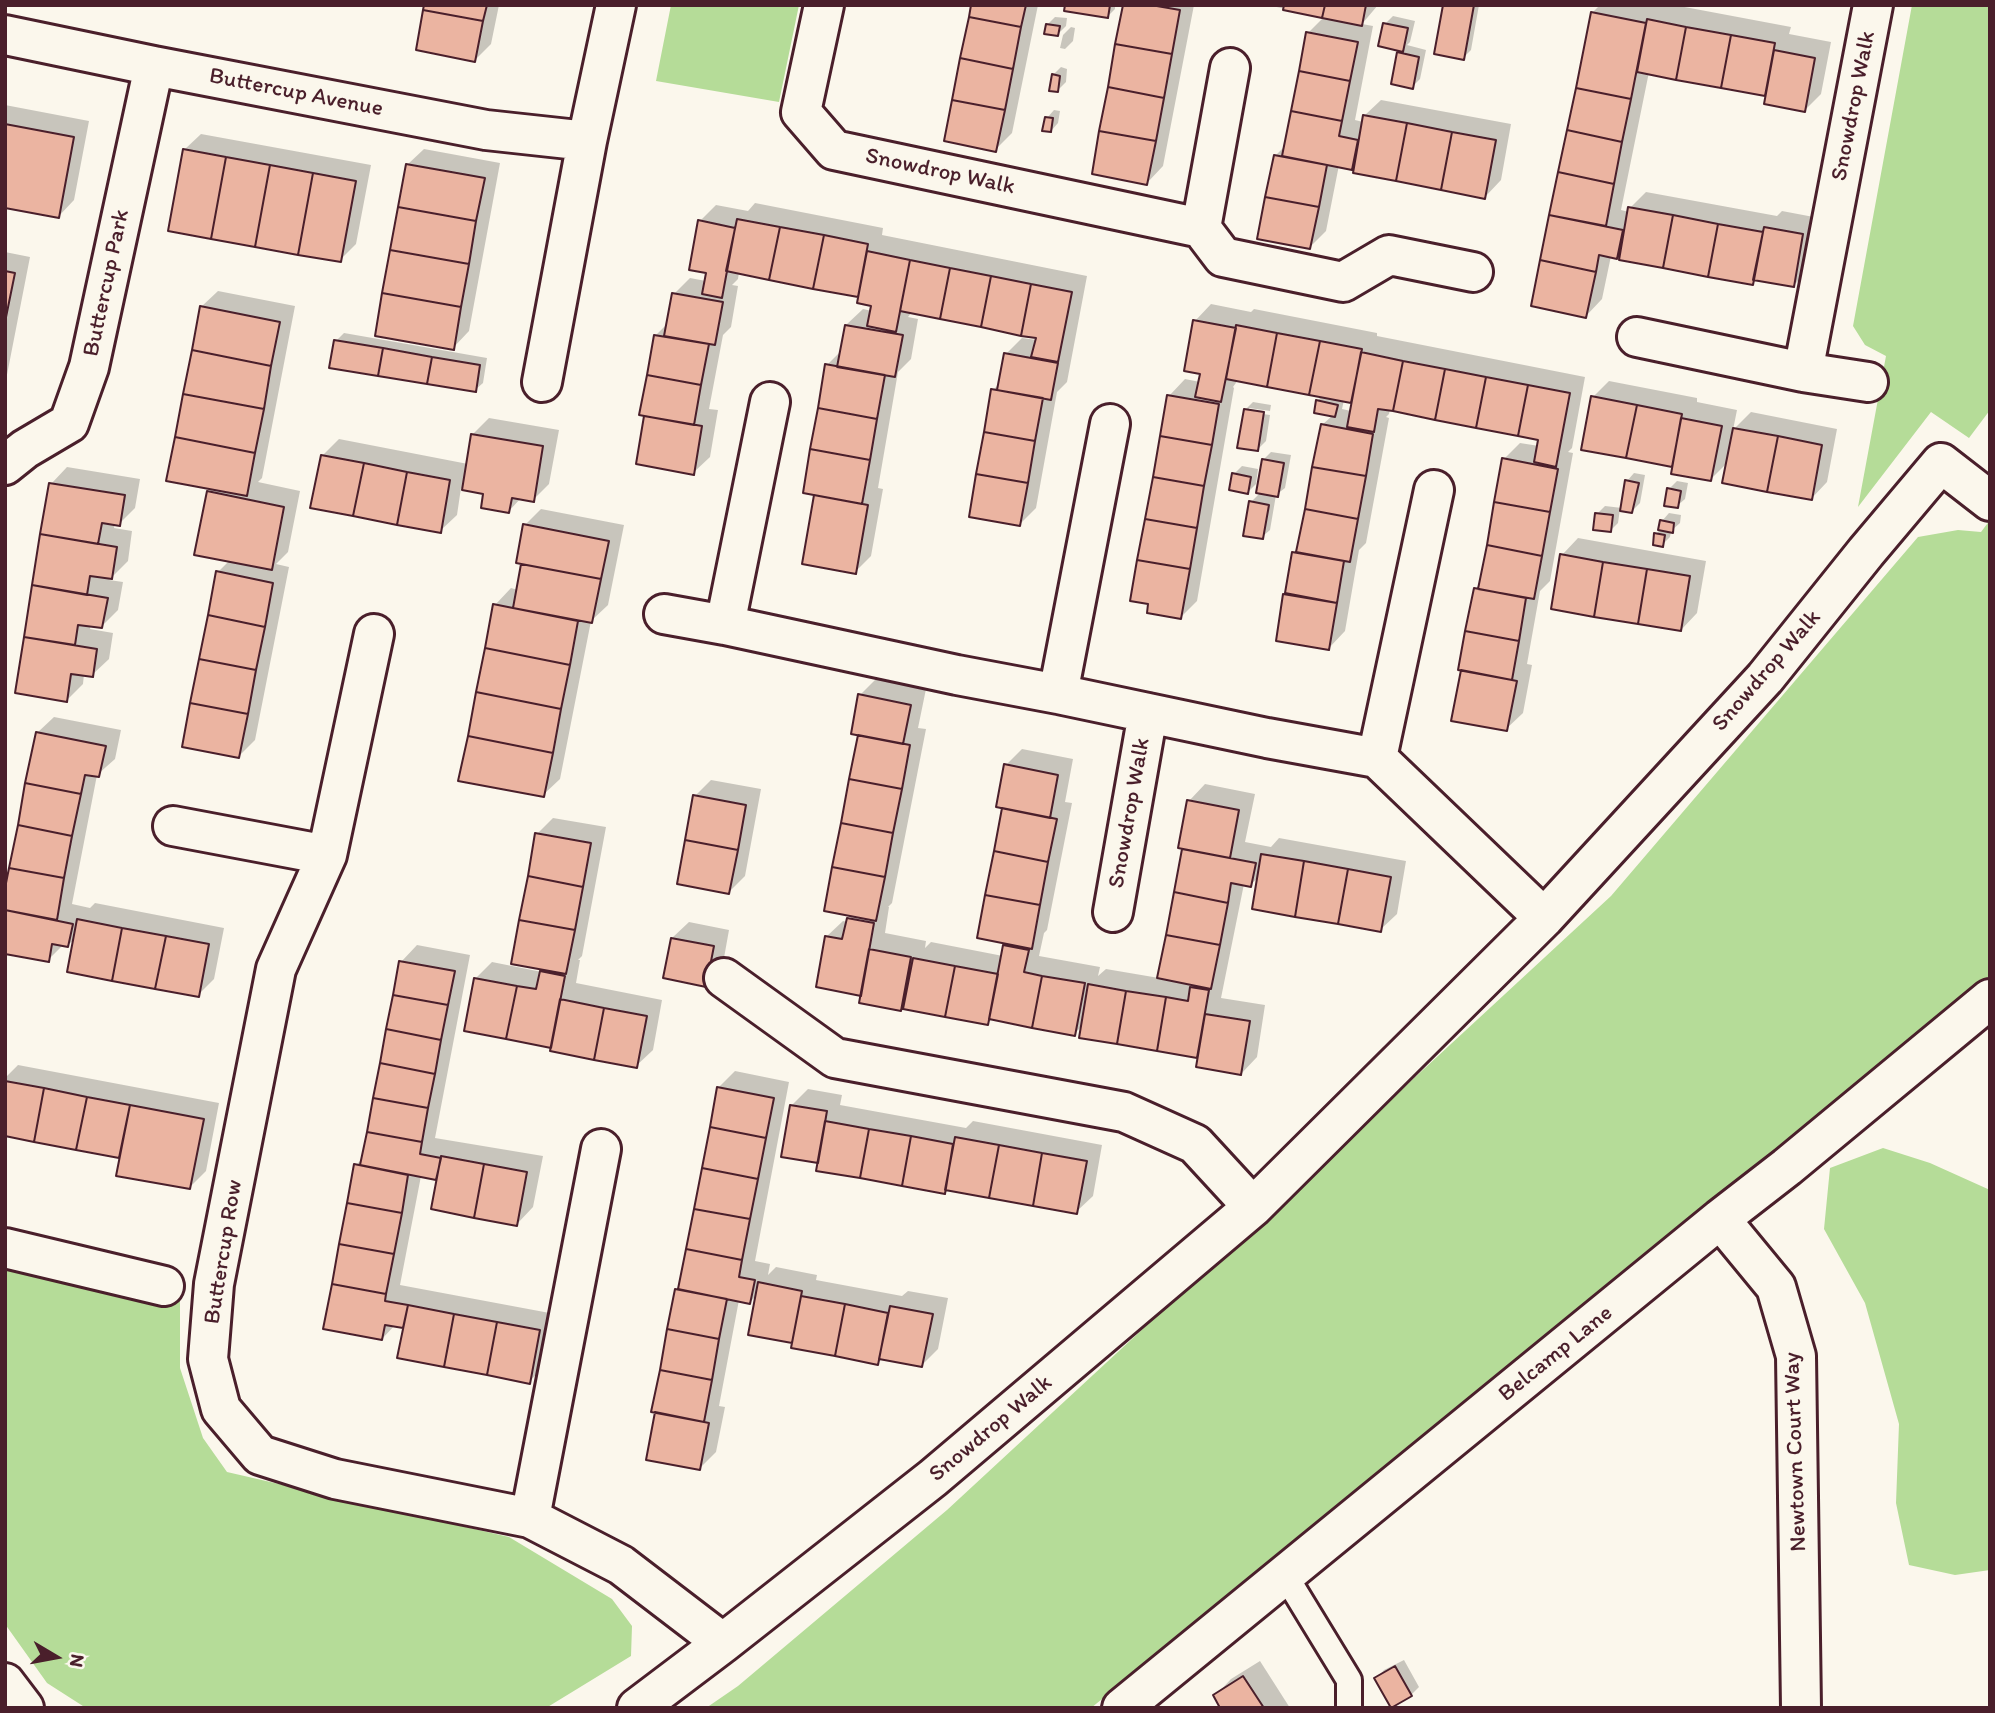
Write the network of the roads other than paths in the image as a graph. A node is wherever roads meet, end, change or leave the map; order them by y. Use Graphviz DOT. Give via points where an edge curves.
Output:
graph roads {
  1 [pos="617,5"];
  2 [pos="824,5"];
  3 [pos="1873,5"];
  4 [pos="5,36"];
  5 [pos="154,66"];
  6 [pos="1230,68"];
  7 [pos="587,141"];
  8 [pos="1202,228"];
  9 [pos="1472,272"];
  10 [pos="1637,337"];
  11 [pos="1803,372"];
  12 [pos="542,382"];
  13 [pos="1868,382"];
  14 [pos="770,402"];
  15 [pos="1110,424"];
  16 [pos="5,465"];
  17 [pos="1434,489"];
  18 [pos="1990,501"];
  19 [pos="664,614"];
  20 [pos="725,625"];
  21 [pos="374,634"];
  22 [pos="1058,694"];
  23 [pos="1148,713"];
  24 [pos="1377,758"];
  25 [pos="173,826"];
  26 [pos="327,855"];
  27 [pos="1113,912"];
  28 [pos="1544,918"];
  29 [pos="724,978"];
  30 [pos="1990,999"];
  31 [pos="601,1149"];
  32 [pos="1252,1207"];
  33 [pos="1720,1219"];
  34 [pos="5,1248"];
  35 [pos="164,1286"];
  36 [pos="530,1518"];
  37 [pos="1285,1575"];
  38 [pos="723,1643"];
  39 [pos="5,1683"];
  40 [pos="1141,1702"];
  41 [pos="24,1708"];
  42 [pos="637,1708"];
  43 [pos="1349,1708"];
  44 [pos="1801,1708"];
  1 -- 7 [label="street"];
  2 -- 8 [label="street, Snowdrop Walk" via="802,112 834,150"];
  3 -- 11 [label="street, Snowdrop Walk"];
  4 -- 5 [label="street, Buttercup Avenue"];
  5 -- 7 [label="street, Buttercup Avenue" via="486,130"];
  5 -- 16 [label="street, Buttercup Park" via="89,367 69,423"];
  6 -- 8 [label="street"];
  7 -- 12 [label="street"];
  8 -- 9 [label="street" via="1223,257 1343,282 1389,255"];
  10 -- 11 [label="street"];
  11 -- 13 [label="street"];
  14 -- 20 [label="street"];
  15 -- 22 [label="street"];
  17 -- 24 [label="street"];
  18 -- 28 [label="street, Snowdrop Walk" via="1941,463 1765,678"];
  19 -- 20 [label="street, Snowdrop Walk"];
  20 -- 22 [label="street, Snowdrop Walk"];
  21 -- 26 [label="street, Buttercup Row"];
  22 -- 23 [label="street, Snowdrop Walk"];
  23 -- 24 [label="street, Snowdrop Walk"];
  23 -- 27 [label="street, Snowdrop Walk"];
  24 -- 28 [label="street"];
  25 -- 26 [label="street"];
  26 -- 36 [label="street, Buttercup Row" via="276,969 214,1284 208,1359 222,1409 260,1455 335,1479"];
  28 -- 32 [label="street, Snowdrop Walk"];
  29 -- 32 [label="street" via="835,1058 1124,1112 1195,1144"];
  30 -- 33 [label="street, Belcamp Lane"];
  31 -- 36 [label="street"];
  32 -- 38 [label="street, Snowdrop Walk" via="933,1478"];
  33 -- 37 [label="street, Belcamp Lane"];
  33 -- 44 [label="street, Newtown Court Way" via="1776,1287 1796,1356"];
  34 -- 35 [label="street"];
  36 -- 38 [label="street, Buttercup Row" via="621,1565"];
  37 -- 40 [label="street, Belcamp Lane"];
  37 -- 43 [label="lane" via="1349,1680"];
  38 -- 42 [label="street, Snowdrop Walk"];
  39 -- 41 [label="street"];
}
